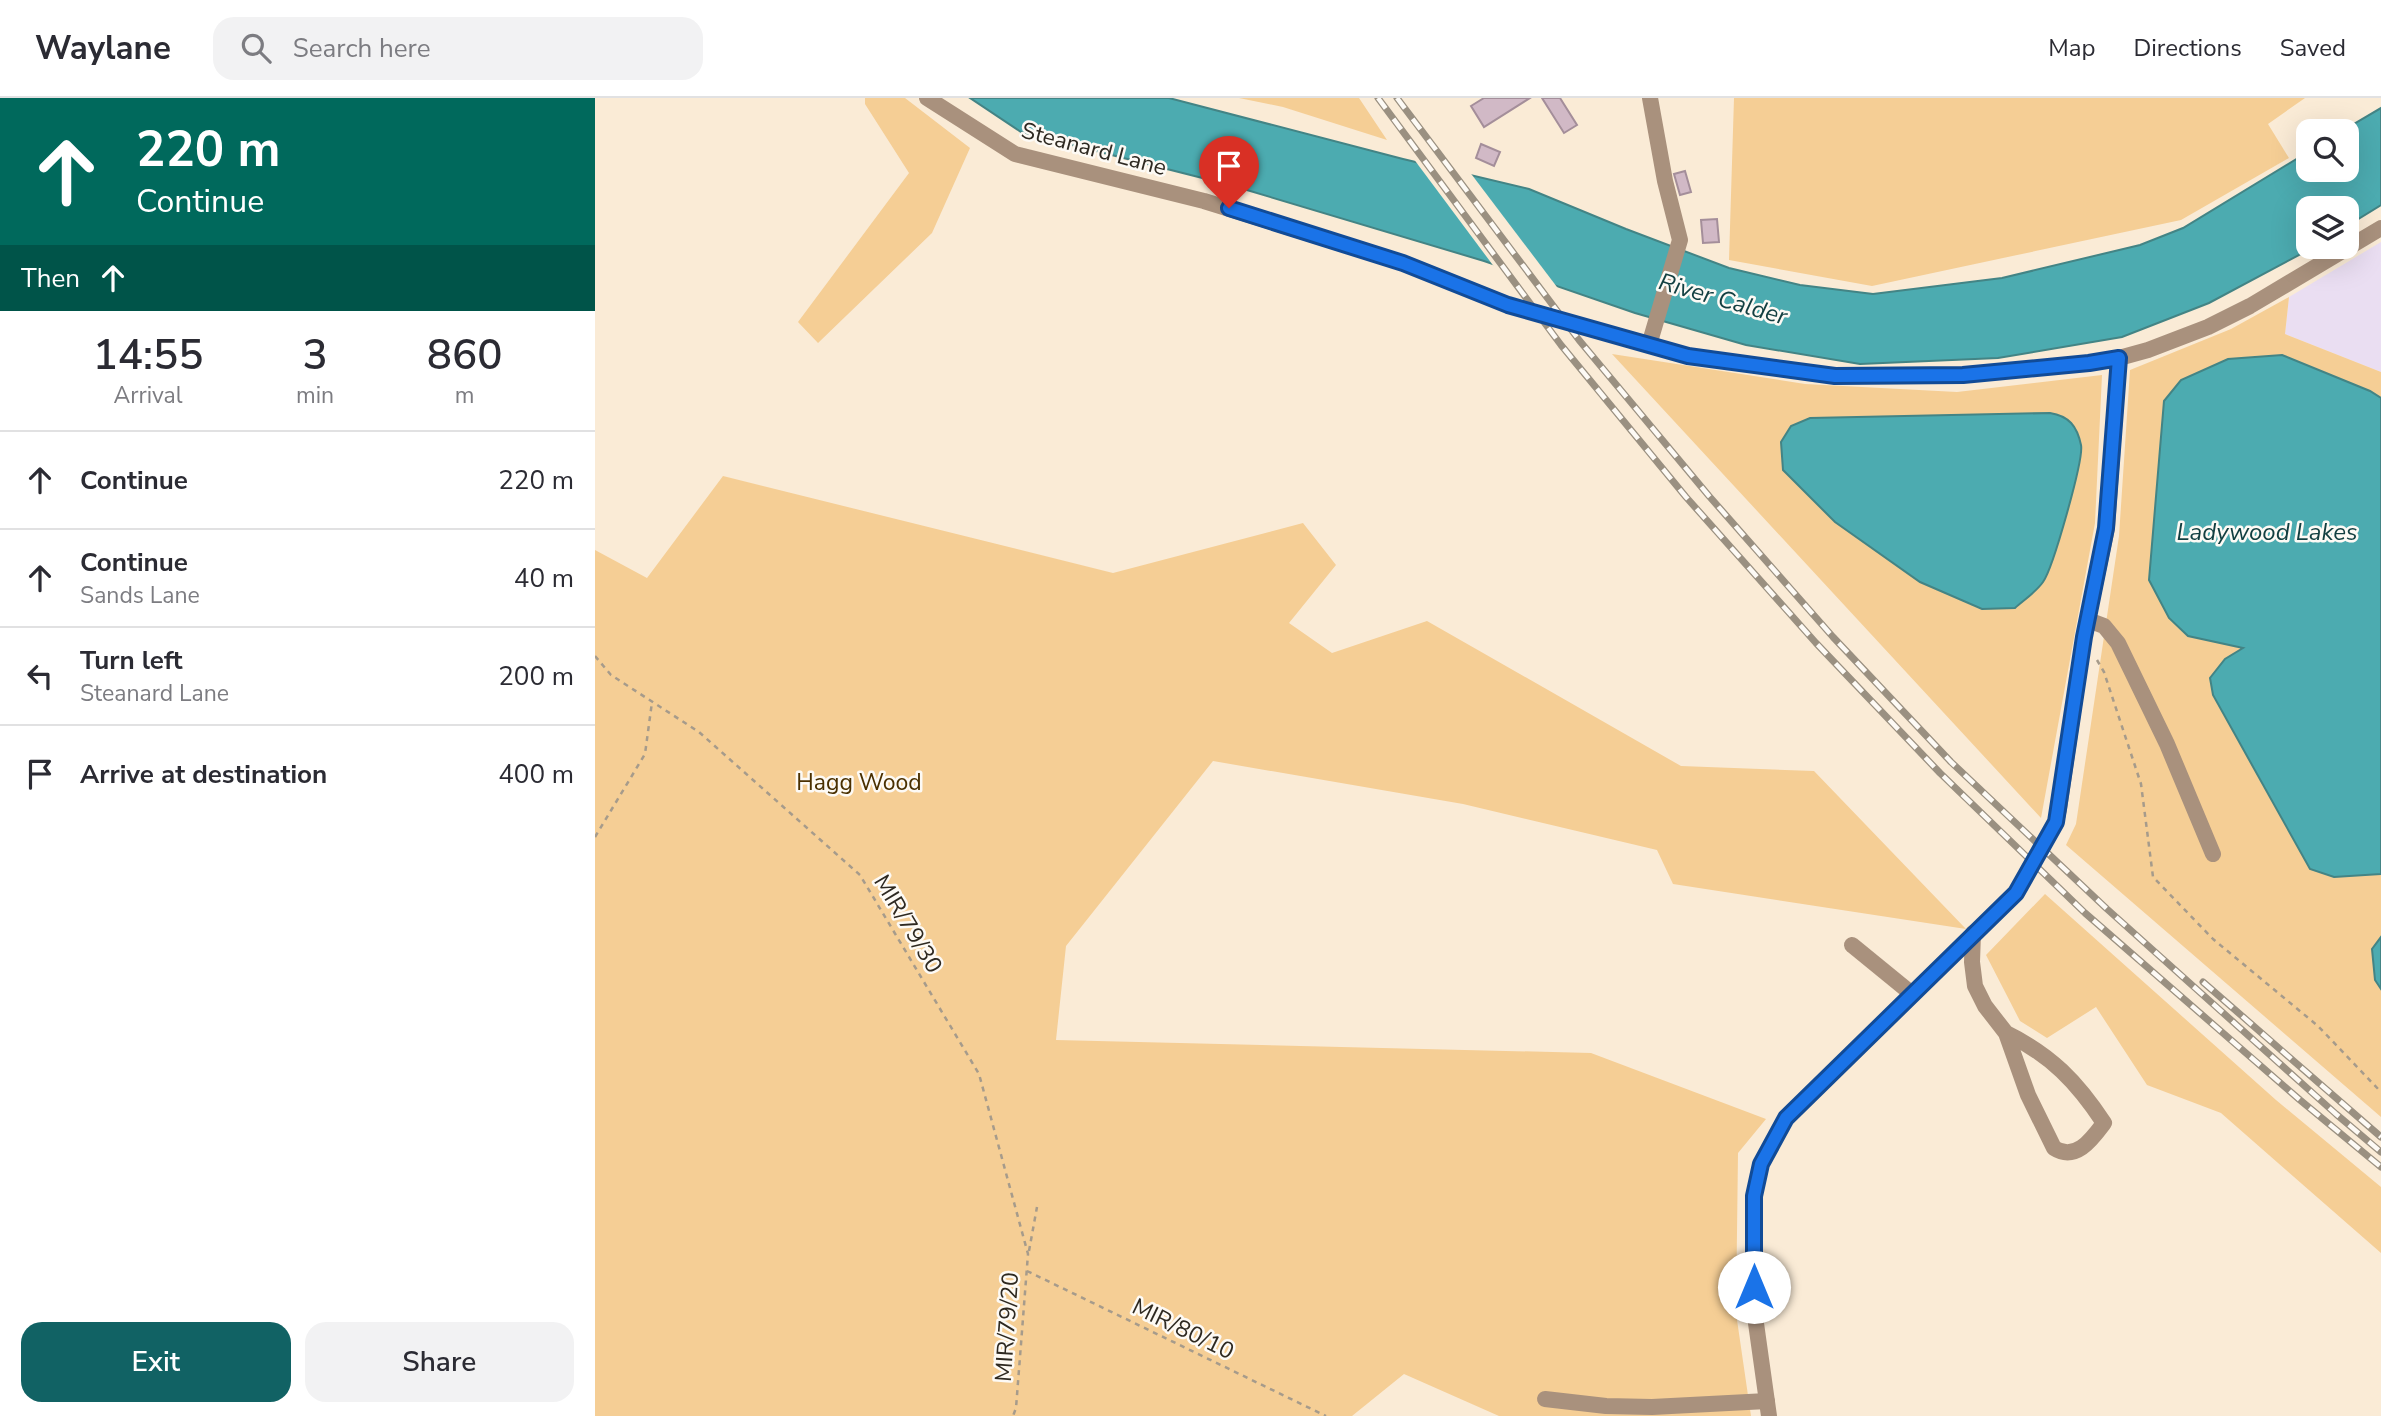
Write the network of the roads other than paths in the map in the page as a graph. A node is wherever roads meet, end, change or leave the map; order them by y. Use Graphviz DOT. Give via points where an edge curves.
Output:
graph roads {
  1 [pos="927,98"];
  2 [pos="1650,98"];
  3 [pos="2381,228"];
  4 [pos="1650,339"];
  5 [pos="2119,358"];
  6 [pos="2088,620"];
  7 [pos="2213,853"];
  8 [pos="1973,933"];
  9 [pos="1852,945"];
  10 [pos="1912,994"];
  11 [pos="2006,1034"];
  12 [pos="1545,1399"];
  13 [pos="1768,1409"];
  1 -- 4 [label="street, Steanard Lane" via="1015,155 1204,201 1403,263 1508,305"];
  2 -- 4 [label="street" via="1680,240"];
  3 -- 5 [label="street, Steanard Lane" via="2208,327"];
  4 -- 5 [label="street, Steanard Lane" via="1688,356 1835,376 1963,375"];
  5 -- 6 [label="street" via="2106,528"];
  6 -- 7 [label="street" via="2104,626 2118,643"];
  6 -- 8 [label="street, bridge" via="2056,822 2016,893"];
  8 -- 10 [label="street"];
  8 -- 11 [label="street" via="1975,986"];
  9 -- 10 [label="street"];
  10 -- 13 [label="street" via="1786,1118 1761,1164 1754,1196 1754,1309"];
  11 -- 11 [label="street" via="2054,1148 2075,1153 2103,1123 2069,1076 2045,1055"];
  12 -- 13 [label="street" via="1606,1406"];
}
